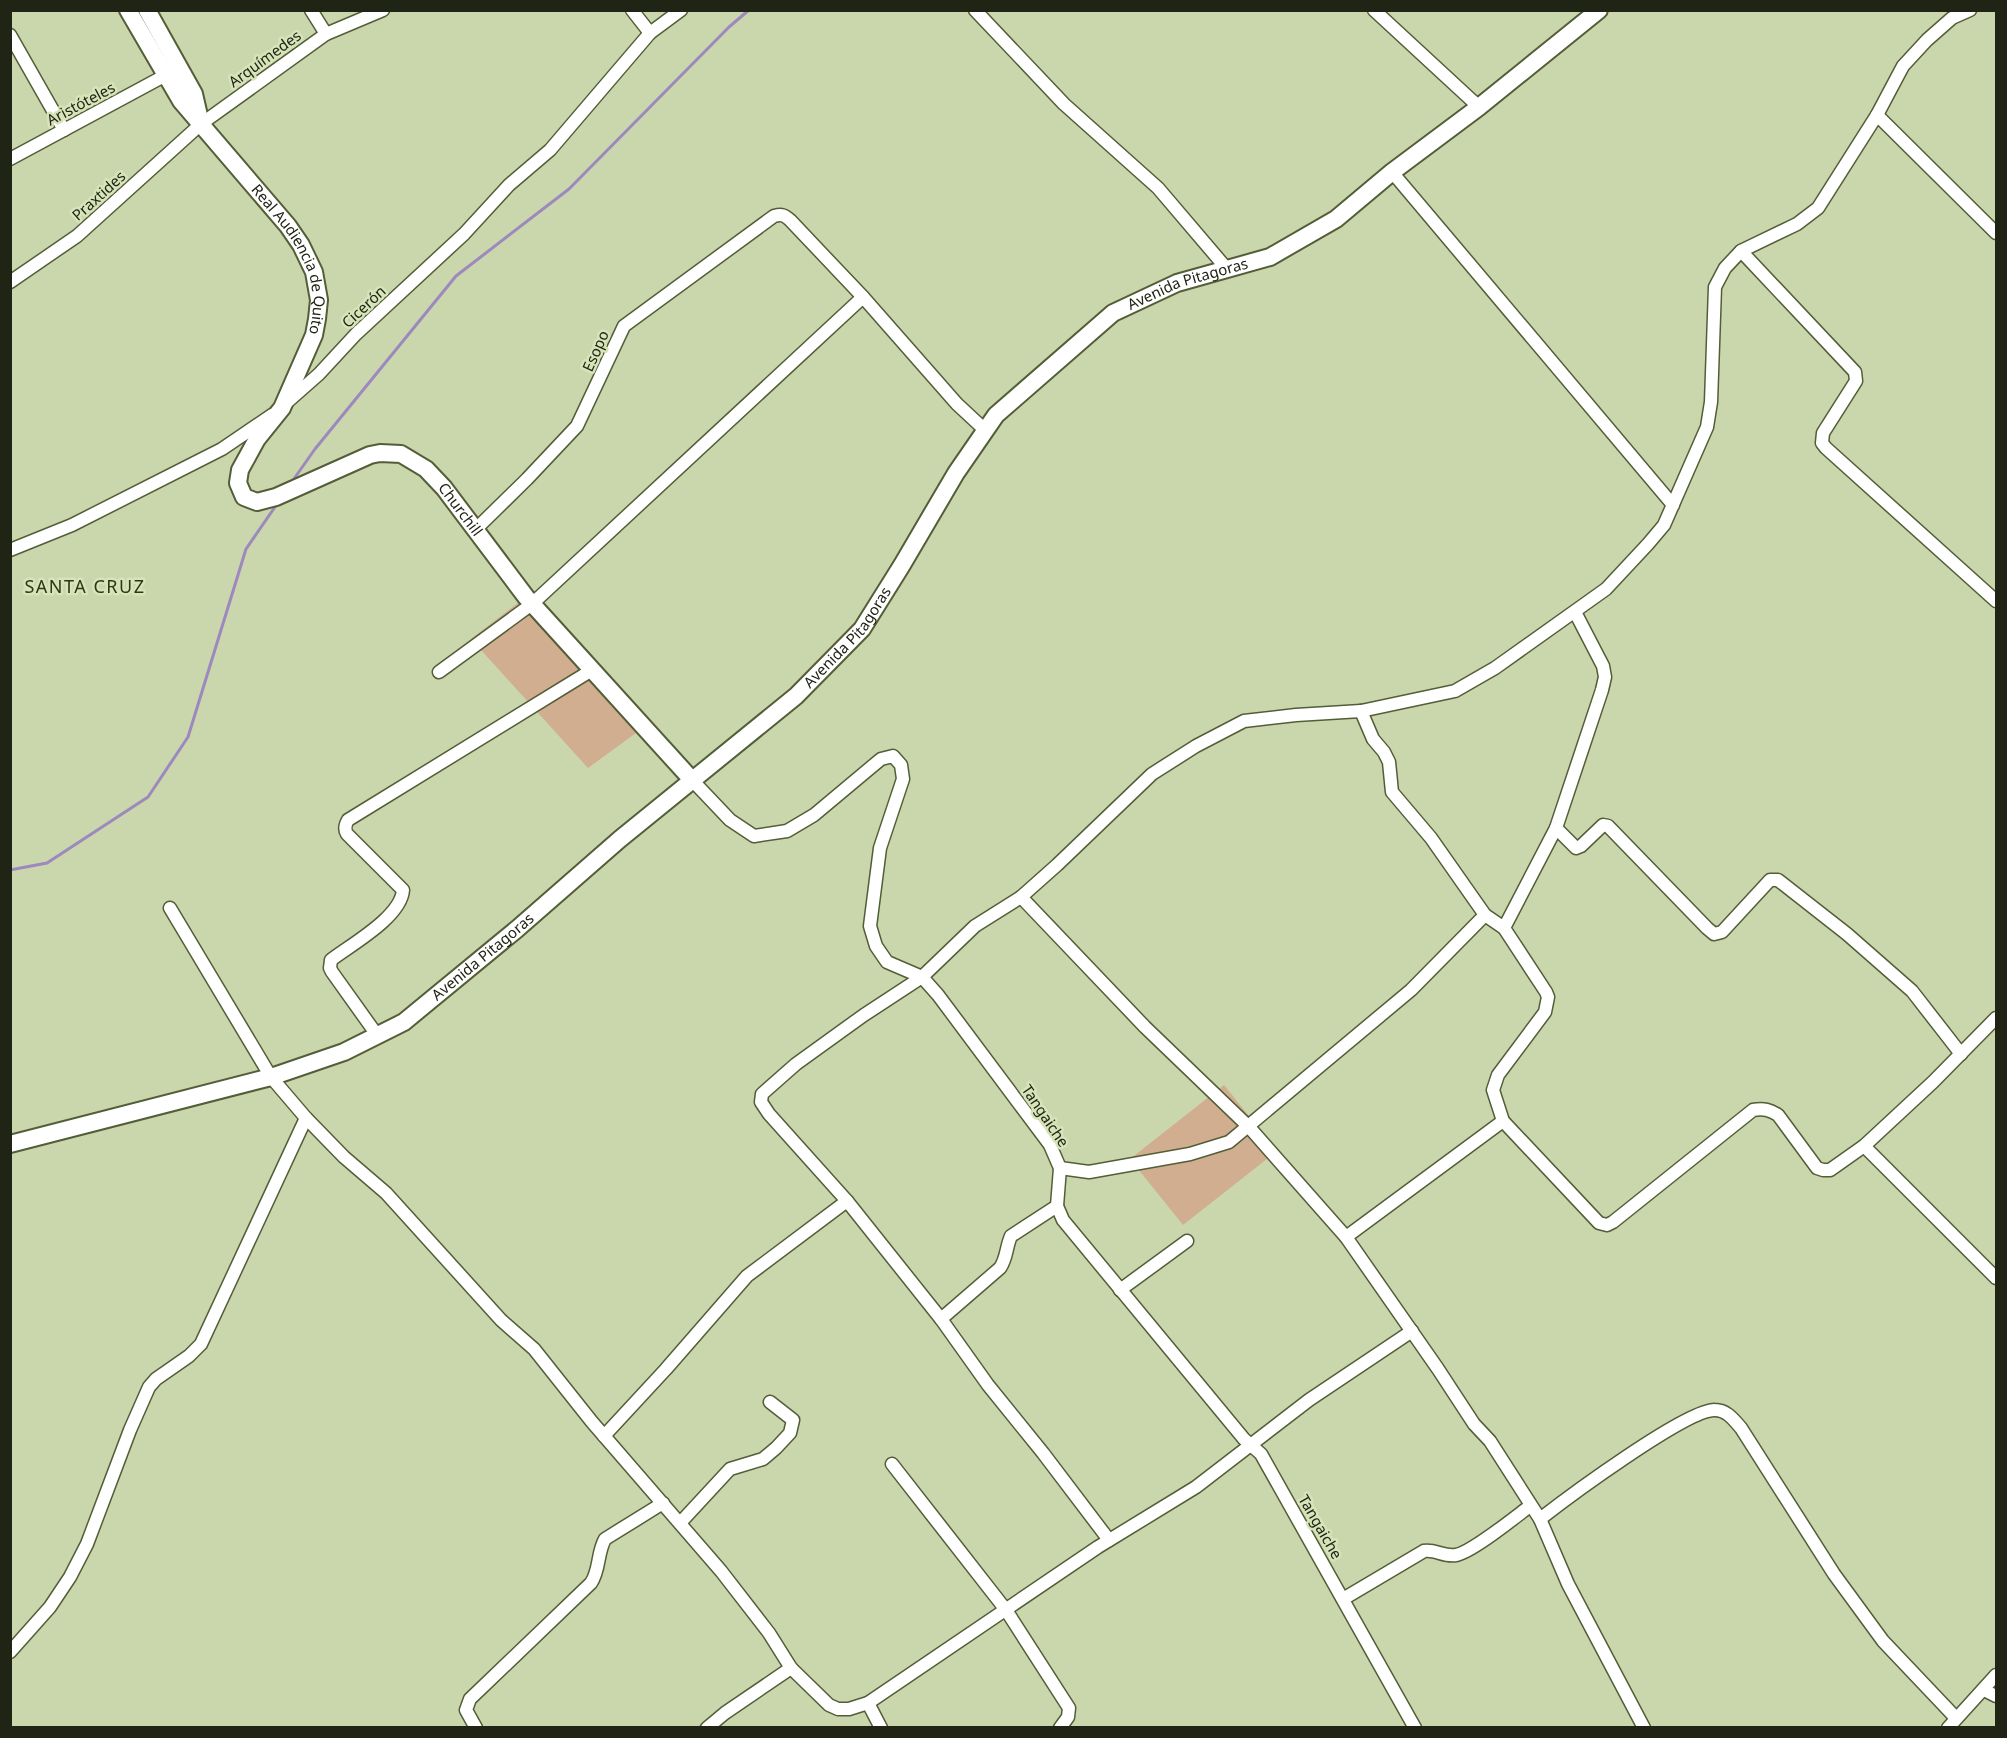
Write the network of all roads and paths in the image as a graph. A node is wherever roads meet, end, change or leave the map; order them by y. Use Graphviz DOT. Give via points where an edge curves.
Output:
graph roads {
  1 [pos="128,10"];
  2 [pos="147,10"];
  3 [pos="311,10"];
  4 [pos="383,10"];
  5 [pos="632,10"];
  6 [pos="681,10"];
  7 [pos="975,10"];
  8 [pos="1374,10"];
  9 [pos="1599,10"];
  10 [pos="1970,10"];
  11 [pos="650,33"];
  12 [pos="326,34"];
  13 [pos="10,35"];
  14 [pos="166,75"];
  15 [pos="1479,107"];
  16 [pos="1877,115"];
  17 [pos="201,124"];
  18 [pos="64,130"];
  19 [pos="10,159"];
  20 [pos="1392,172"];
  21 [pos="1996,233"];
  22 [pos="1741,251"];
  23 [pos="1227,269"];
  24 [pos="10,282"];
  25 [pos="862,297"];
  26 [pos="282,408"];
  27 [pos="986,430"];
  28 [pos="1673,505"];
  29 [pos="475,530"];
  30 [pos="10,550"];
  31 [pos="1996,601"];
  32 [pos="532,604"];
  33 [pos="1575,612"];
  34 [pos="592,670"];
  35 [pos="439,672"];
  36 [pos="1361,711"];
  37 [pos="692,780"];
  38 [pos="1556,828"];
  39 [pos="1021,897"];
  40 [pos="170,908"];
  41 [pos="1485,915"];
  42 [pos="1504,928"];
  43 [pos="922,977"];
  44 [pos="1996,1018"];
  45 [pos="377,1035"];
  46 [pos="1961,1054"];
  47 [pos="271,1077"];
  48 [pos="306,1118"];
  49 [pos="1503,1121"];
  50 [pos="1249,1127"];
  51 [pos="10,1144"];
  52 [pos="1864,1146"];
  53 [pos="1060,1168"];
  54 [pos="847,1201"];
  55 [pos="1057,1206"];
  56 [pos="1346,1237"];
  57 [pos="1187,1241"];
  58 [pos="1996,1278"];
  59 [pos="1120,1290"];
  60 [pos="941,1319"];
  61 [pos="1412,1331"];
  62 [pos="770,1402"];
  63 [pos="604,1436"];
  64 [pos="1249,1444"];
  65 [pos="892,1464"];
  66 [pos="663,1503"];
  67 [pos="1530,1506"];
  68 [pos="1540,1519"];
  69 [pos="680,1523"];
  70 [pos="1109,1540"];
  71 [pos="1343,1599"];
  72 [pos="1006,1610"];
  73 [pos="13,1644"];
  74 [pos="791,1668"];
  75 [pos="1996,1675"];
  76 [pos="1984,1690"];
  77 [pos="1996,1696"];
  78 [pos="868,1703"];
  79 [pos="1952,1723"];
  80 [pos="1412,1726"];
  81 [pos="476,1728"];
  82 [pos="706,1728"];
  83 [pos="880,1728"];
  84 [pos="1060,1728"];
  85 [pos="1644,1728"];
  1 -- 14 [label="main road, Real Audiencia de Quito"];
  2 -- 17 [label="main road, Real Audiencia de Quito" via="194,94"];
  3 -- 12 [label="street"];
  4 -- 12 [label="street, Arquímedes"];
  5 -- 11 [label="street"];
  6 -- 11 [label="street, Cicerón"];
  7 -- 23 [label="street" via="1064,104 1158,188"];
  8 -- 15 [label="street"];
  9 -- 15 [label="main road, Avenida Pitagoras"];
  10 -- 16 [label="street" via="1952,18 1927,40 1904,66"];
  11 -- 26 [label="street, Cicerón" via="550,150 509,185 464,234"];
  12 -- 17 [label="street, Arquímedes"];
  13 -- 18 [label="street"];
  14 -- 17 [label="main road, Real Audiencia de Quito"];
  14 -- 18 [label="street, Aristóteles"];
  15 -- 20 [label="main road, Avenida Pitagoras"];
  16 -- 21 [label="street"];
  16 -- 22 [label="street" via="1818,208 1797,224"];
  17 -- 24 [label="street, Praxtides" via="77,236"];
  17 -- 26 [label="main road, Real Audiencia de Quito" via="288,226 314,272 319,300 314,335"];
  18 -- 19 [label="street, Aristóteles"];
  20 -- 23 [label="main road, Avenida Pitagoras" via="1336,219 1302,240 1270,257"];
  20 -- 28 [label="street"];
  22 -- 28 [label="street" via="1715,286 1707,427"];
  22 -- 31 [label="street" via="1855,372 1856,381 1823,433 1822,443"];
  23 -- 27 [label="main road, Avenida Pitagoras" via="1177,283 1113,313 996,415"];
  25 -- 27 [label="street" via="957,404"];
  25 -- 29 [label="street, Esopo" via="790,220 784,215 774,216 624,326 577,426"];
  25 -- 32 [label="street"];
  26 -- 29 [label="main road, Churchill" via="257,439 240,470 238,483 250,501 276,497 370,455 401,454 444,488"];
  26 -- 30 [label="street, Cicerón" via="222,449 72,525"];
  27 -- 37 [label="main road, Avenida Pitagoras" via="862,629 796,696"];
  28 -- 33 [label="street" via="1664,525 1648,544 1606,589"];
  29 -- 32 [label="main road, Churchill"];
  32 -- 34 [label="main road, Churchill"];
  32 -- 35 [label="street"];
  33 -- 36 [label="street" via="1455,691"];
  33 -- 38 [label="street" via="1604,666 1605,677"];
  34 -- 37 [label="main road, Churchill"];
  34 -- 45 [label="street" via="346,823 347,834 403,890 403,898 391,916 331,960 330,965"];
  36 -- 39 [label="street" via="1244,721 1196,746 1152,774"];
  36 -- 41 [label="street" via="1389,762 1392,792 1431,838"];
  37 -- 43 [label="street, Tangaiche" via="730,820 754,836 787,831 814,815 881,759 893,756 901,765 903,779 880,848 870,926 876,946 887,962"];
  37 -- 45 [label="main road, Avenida Pitagoras" via="404,1022"];
  38 -- 42 [label="street"];
  38 -- 46 [label="street" via="1576,848 1603,825 1608,826 1714,934 1722,932 1770,880 1778,880 1912,991"];
  39 -- 43 [label="street" via="975,926"];
  39 -- 50 [label="street" via="1145,1027"];
  40 -- 47 [label="street"];
  41 -- 42 [label="street"];
  41 -- 50 [label="street" via="1411,990"];
  42 -- 49 [label="street" via="1548,997 1545,1012 1495,1081 1493,1090"];
  43 -- 53 [label="street, Tangaiche" via="1050,1145"];
  43 -- 54 [label="street" via="796,1064 762,1094 761,1102 769,1114"];
  44 -- 46 [label="street"];
  45 -- 47 [label="main road, Avenida Pitagoras" via="344,1052"];
  46 -- 52 [label="street"];
  47 -- 48 [label="street"];
  47 -- 51 [label="main road, Avenida Pitagoras"];
  48 -- 63 [label="street" via="386,1192 501,1320 534,1349"];
  48 -- 73 [label="street" via="206,1336 189,1356 149,1387 87,1544 70,1577 50,1607"];
  49 -- 52 [label="street" via="1602,1224 1613,1222 1753,1110 1767,1109 1778,1115 1820,1170 1830,1170"];
  49 -- 56 [label="street"];
  50 -- 53 [label="street" via="1229,1142 1190,1154 1089,1172"];
  50 -- 56 [label="street"];
  52 -- 58 [label="street"];
  53 -- 55 [label="street, Tangaiche"];
  54 -- 60 [label="street"];
  54 -- 63 [label="street" via="747,1276"];
  55 -- 59 [label="street, Tangaiche" via="1063,1220"];
  55 -- 60 [label="street" via="1011,1236 1000,1268"];
  56 -- 61 [label="street"];
  57 -- 59 [label="street"];
  59 -- 64 [label="street, Tangaiche"];
  60 -- 70 [label="street"];
  61 -- 64 [label="street"];
  61 -- 67 [label="street" via="1474,1424 1490,1441"];
  62 -- 69 [label="street" via="793,1420 790,1433 763,1459 730,1470"];
  63 -- 66 [label="street"];
  64 -- 70 [label="street" via="1196,1487"];
  64 -- 71 [label="street, Tangaiche" via="1261,1454"];
  65 -- 72 [label="street"];
  66 -- 69 [label="street"];
  66 -- 81 [label="street" via="605,1539 591,1583 470,1699 466,1710"];
  67 -- 68 [label="street"];
  67 -- 71 [label="street" via="1464,1553 1449,1556 1424,1551"];
  68 -- 79 [label="street" via="1680,1423 1703,1412 1717,1410 1728,1414 1741,1428 1834,1574 1883,1641"];
  68 -- 85 [label="street" via="1568,1584"];
  69 -- 74 [label="street" via="769,1633"];
  70 -- 72 [label="street"];
  71 -- 80 [label="street, Tangaiche"];
  72 -- 78 [label="street"];
  72 -- 84 [label="street" via="1069,1708"];
  74 -- 78 [label="street" via="829,1705 849,1709"];
  74 -- 82 [label="street"];
  75 -- 76 [label="street"];
  76 -- 77 [label="street"];
  76 -- 79 [label="street"];
  78 -- 83 [label="street"];
}
